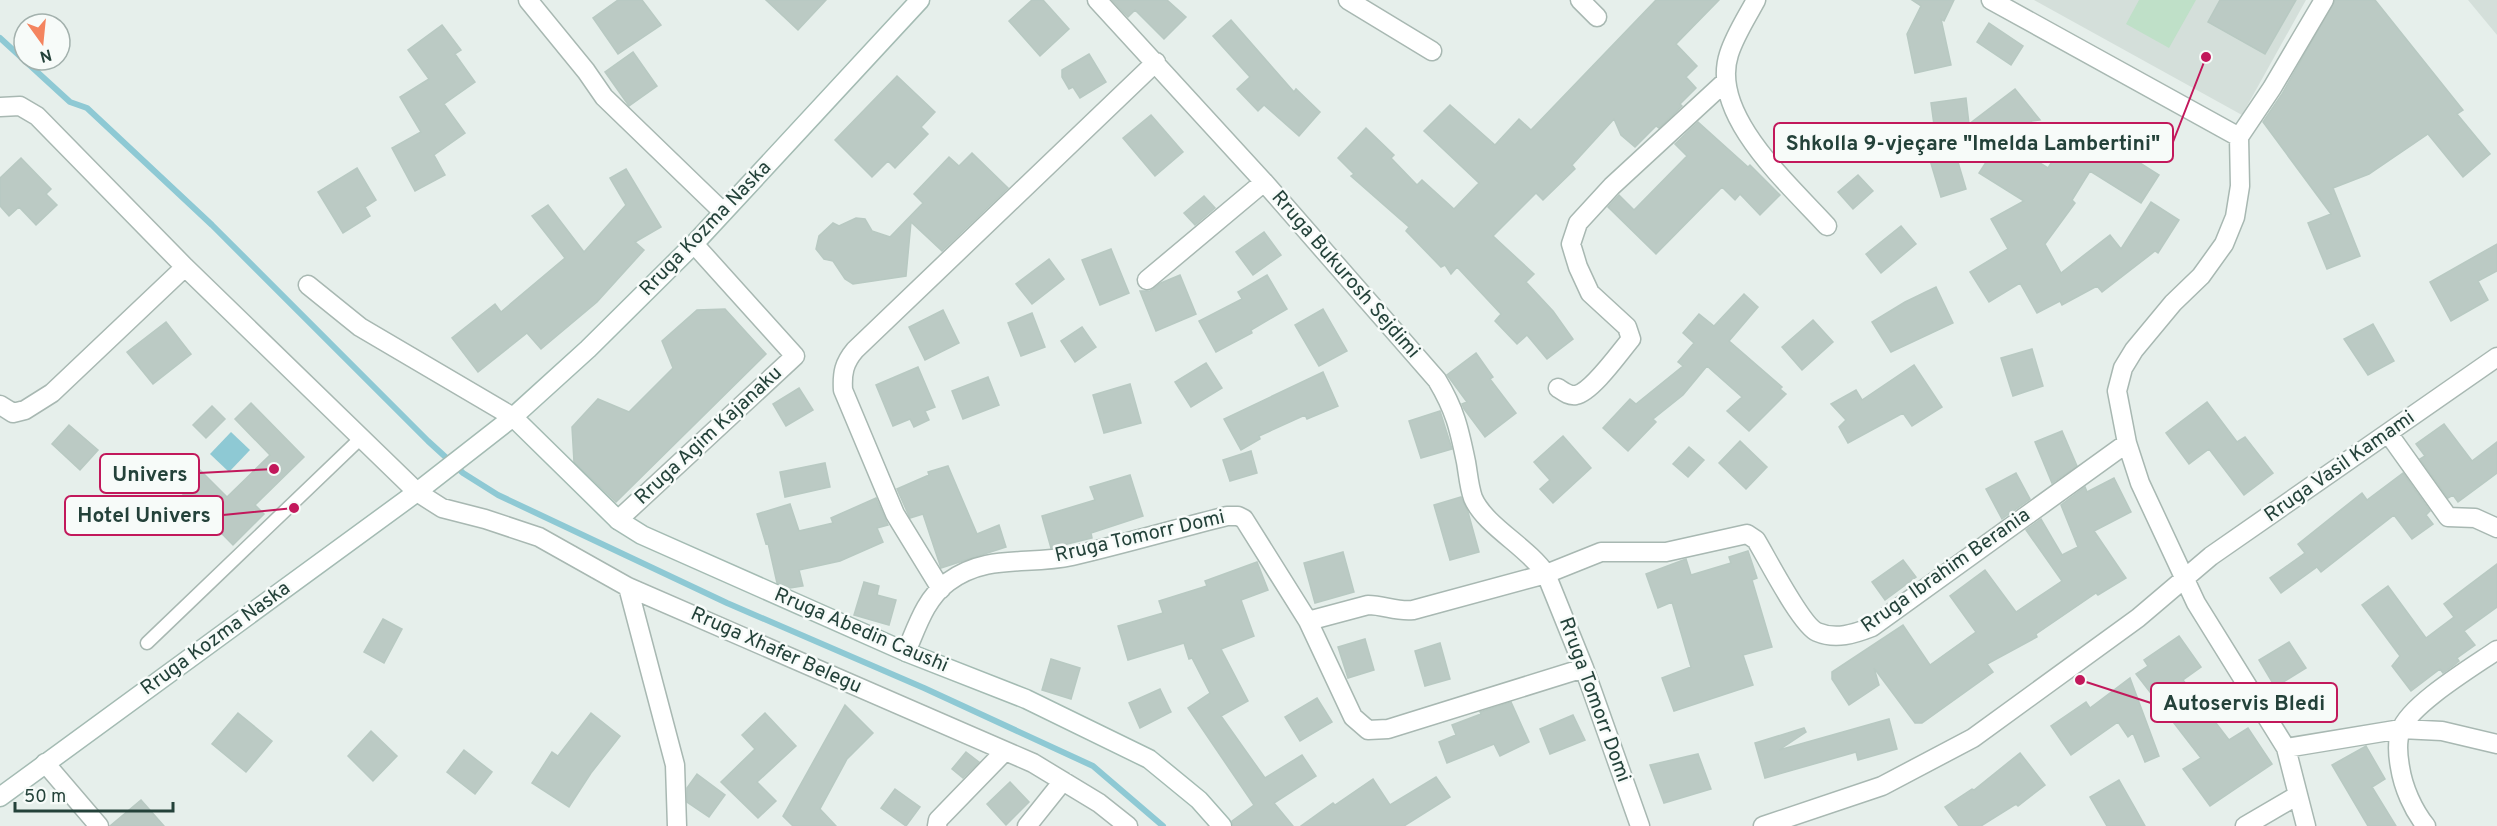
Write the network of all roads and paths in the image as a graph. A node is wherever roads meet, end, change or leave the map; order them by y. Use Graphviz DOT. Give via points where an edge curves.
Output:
graph roads {
  1 [pos="528,0"];
  2 [pos="920,0"];
  3 [pos="1097,0"];
  4 [pos="1348,0"];
  5 [pos="1580,0"];
  6 [pos="1756,0"];
  7 [pos="1991,0"];
  8 [pos="2324,0"];
  9 [pos="1597,17"];
  10 [pos="1432,51"];
  11 [pos="1156,62"];
  12 [pos="1726,81"];
  13 [pos="0,107"];
  14 [pos="2239,137"];
  15 [pos="1264,182"];
  16 [pos="723,212"];
  17 [pos="1827,226"];
  18 [pos="694,244"];
  19 [pos="185,267"];
  20 [pos="1147,280"];
  21 [pos="308,285"];
  22 [pos="2497,357"];
  23 [pos="1558,388"];
  24 [pos="0,405"];
  25 [pos="513,417"];
  26 [pos="2388,433"];
  27 [pos="362,437"];
  28 [pos="2127,443"];
  29 [pos="424,486"];
  30 [pos="618,520"];
  31 [pos="2497,528"];
  32 [pos="1546,574"];
  33 [pos="2185,579"];
  34 [pos="628,586"];
  35 [pos="941,589"];
  36 [pos="1308,621"];
  37 [pos="147,643"];
  38 [pos="2497,650"];
  39 [pos="906,652"];
  40 [pos="1584,668"];
  41 [pos="2401,729"];
  42 [pos="2286,748"];
  43 [pos="2496,750"];
  44 [pos="1005,751"];
  45 [pos="45,763"];
  46 [pos="1063,781"];
  47 [pos="2298,795"];
  48 [pos="0,797"];
  49 [pos="99,826"];
  50 [pos="677,826"];
  51 [pos="937,826"];
  52 [pos="1027,826"];
  53 [pos="1128,826"];
  54 [pos="1221,826"];
  55 [pos="1640,826"];
  56 [pos="1763,826"];
  57 [pos="2245,826"];
  58 [pos="2306,826"];
  59 [pos="2426,826"];
  1 -- 16 [label="street" via="604,97"];
  2 -- 16 [label="street, Rruga Kozma Naska"];
  3 -- 11 [label="street, Rruga Bukurosh Sejdimi"];
  4 -- 10 [label="street"];
  5 -- 9 [label="street"];
  6 -- 12 [label="street" via="1728,54"];
  7 -- 14 [label="street"];
  8 -- 14 [label="street"];
  11 -- 15 [label="street, Rruga Bukurosh Sejdimi"];
  11 -- 35 [label="street" via="855,350 844,366 843,390 895,514"];
  12 -- 17 [label="street" via="1746,135"];
  12 -- 23 [label="street" via="1612,186 1578,223 1571,244 1578,267 1590,293 1627,327 1630,339 1578,395"];
  13 -- 19 [label="street, Rruga Xhafer Belegu" via="20,106 37,116"];
  14 -- 28 [label="street" via="2240,186 2235,217 2224,244 2201,276 2152,327 2123,368 2117,391"];
  15 -- 20 [label="street"];
  15 -- 32 [label="street, Rruga Bukurosh Sejdimi" via="1437,380 1458,422 1473,497 1482,512 1537,561"];
  16 -- 18 [label="street, Rruga Kozma Naska"];
  18 -- 25 [label="street, Rruga Kozma Naska"];
  18 -- 30 [label="street, Rruga Agim Kajanaku" via="795,356"];
  19 -- 24 [label="street" via="52,393 13,413"];
  19 -- 27 [label="street, Rruga Xhafer Belegu"];
  21 -- 25 [label="street, Rruga Abedin Caushi" via="360,327"];
  22 -- 26 [label="street, Rruga Vasil Kamami"];
  25 -- 29 [label="street, Rruga Kozma Naska"];
  25 -- 30 [label="street, Rruga Abedin Caushi"];
  26 -- 31 [label="street" via="2448,517 2475,518"];
  26 -- 33 [label="street, Rruga Vasil Kamami" via="2211,555"];
  27 -- 29 [label="street, Rruga Xhafer Belegu"];
  27 -- 37 [label="lane"];
  28 -- 32 [label="street, Rruga Ibrahim Berania" via="1872,627 1851,635 1815,632 1756,540 1748,534 1666,552 1601,552"];
  28 -- 33 [label="street" via="2140,483"];
  29 -- 34 [label="street, Rruga Xhafer Belegu" via="442,508 539,537"];
  29 -- 45 [label="street, Rruga Kozma Naska"];
  30 -- 39 [label="street, Rruga Abedin Caushi" via="642,535"];
  32 -- 36 [label="street, Rruga Ibrahim Berania" via="1413,610 1368,605"];
  32 -- 40 [label="street, Rruga Tomorr Domi"];
  33 -- 42 [label="street"];
  33 -- 56 [label="street" via="2059,678 1973,738 1882,786"];
  34 -- 44 [label="street, Rruga Xhafer Belegu"];
  34 -- 50 [label="street" via="675,765"];
  35 -- 36 [label="street, Rruga Tomorr Domi" via="966,572 993,562 1070,556 1238,516 1244,519"];
  35 -- 39 [label="street, Rruga Tomorr Domi" via="925,607"];
  36 -- 40 [label="street, Rruga Tomorr Domi" via="1353,717 1368,730 1388,729"];
  38 -- 41 [label="street" via="2418,706"];
  39 -- 54 [label="street, Rruga Abedin Caushi" via="1026,699 1149,759 1199,800"];
  40 -- 55 [label="street, Rruga Tomorr Domi"];
  41 -- 42 [label="street"];
  41 -- 43 [label="street" via="2442,731"];
  41 -- 59 [label="street" via="2398,757 2402,781"];
  42 -- 47 [label="street"];
  44 -- 46 [label="street, Rruga Xhafer Belegu"];
  44 -- 51 [label="street" via="938,820"];
  45 -- 48 [label="street, Rruga Kozma Naska"];
  45 -- 49 [label="street"];
  46 -- 52 [label="street"];
  46 -- 53 [label="street, Rruga Xhafer Belegu"];
  47 -- 57 [label="street"];
  47 -- 58 [label="street"];
}
